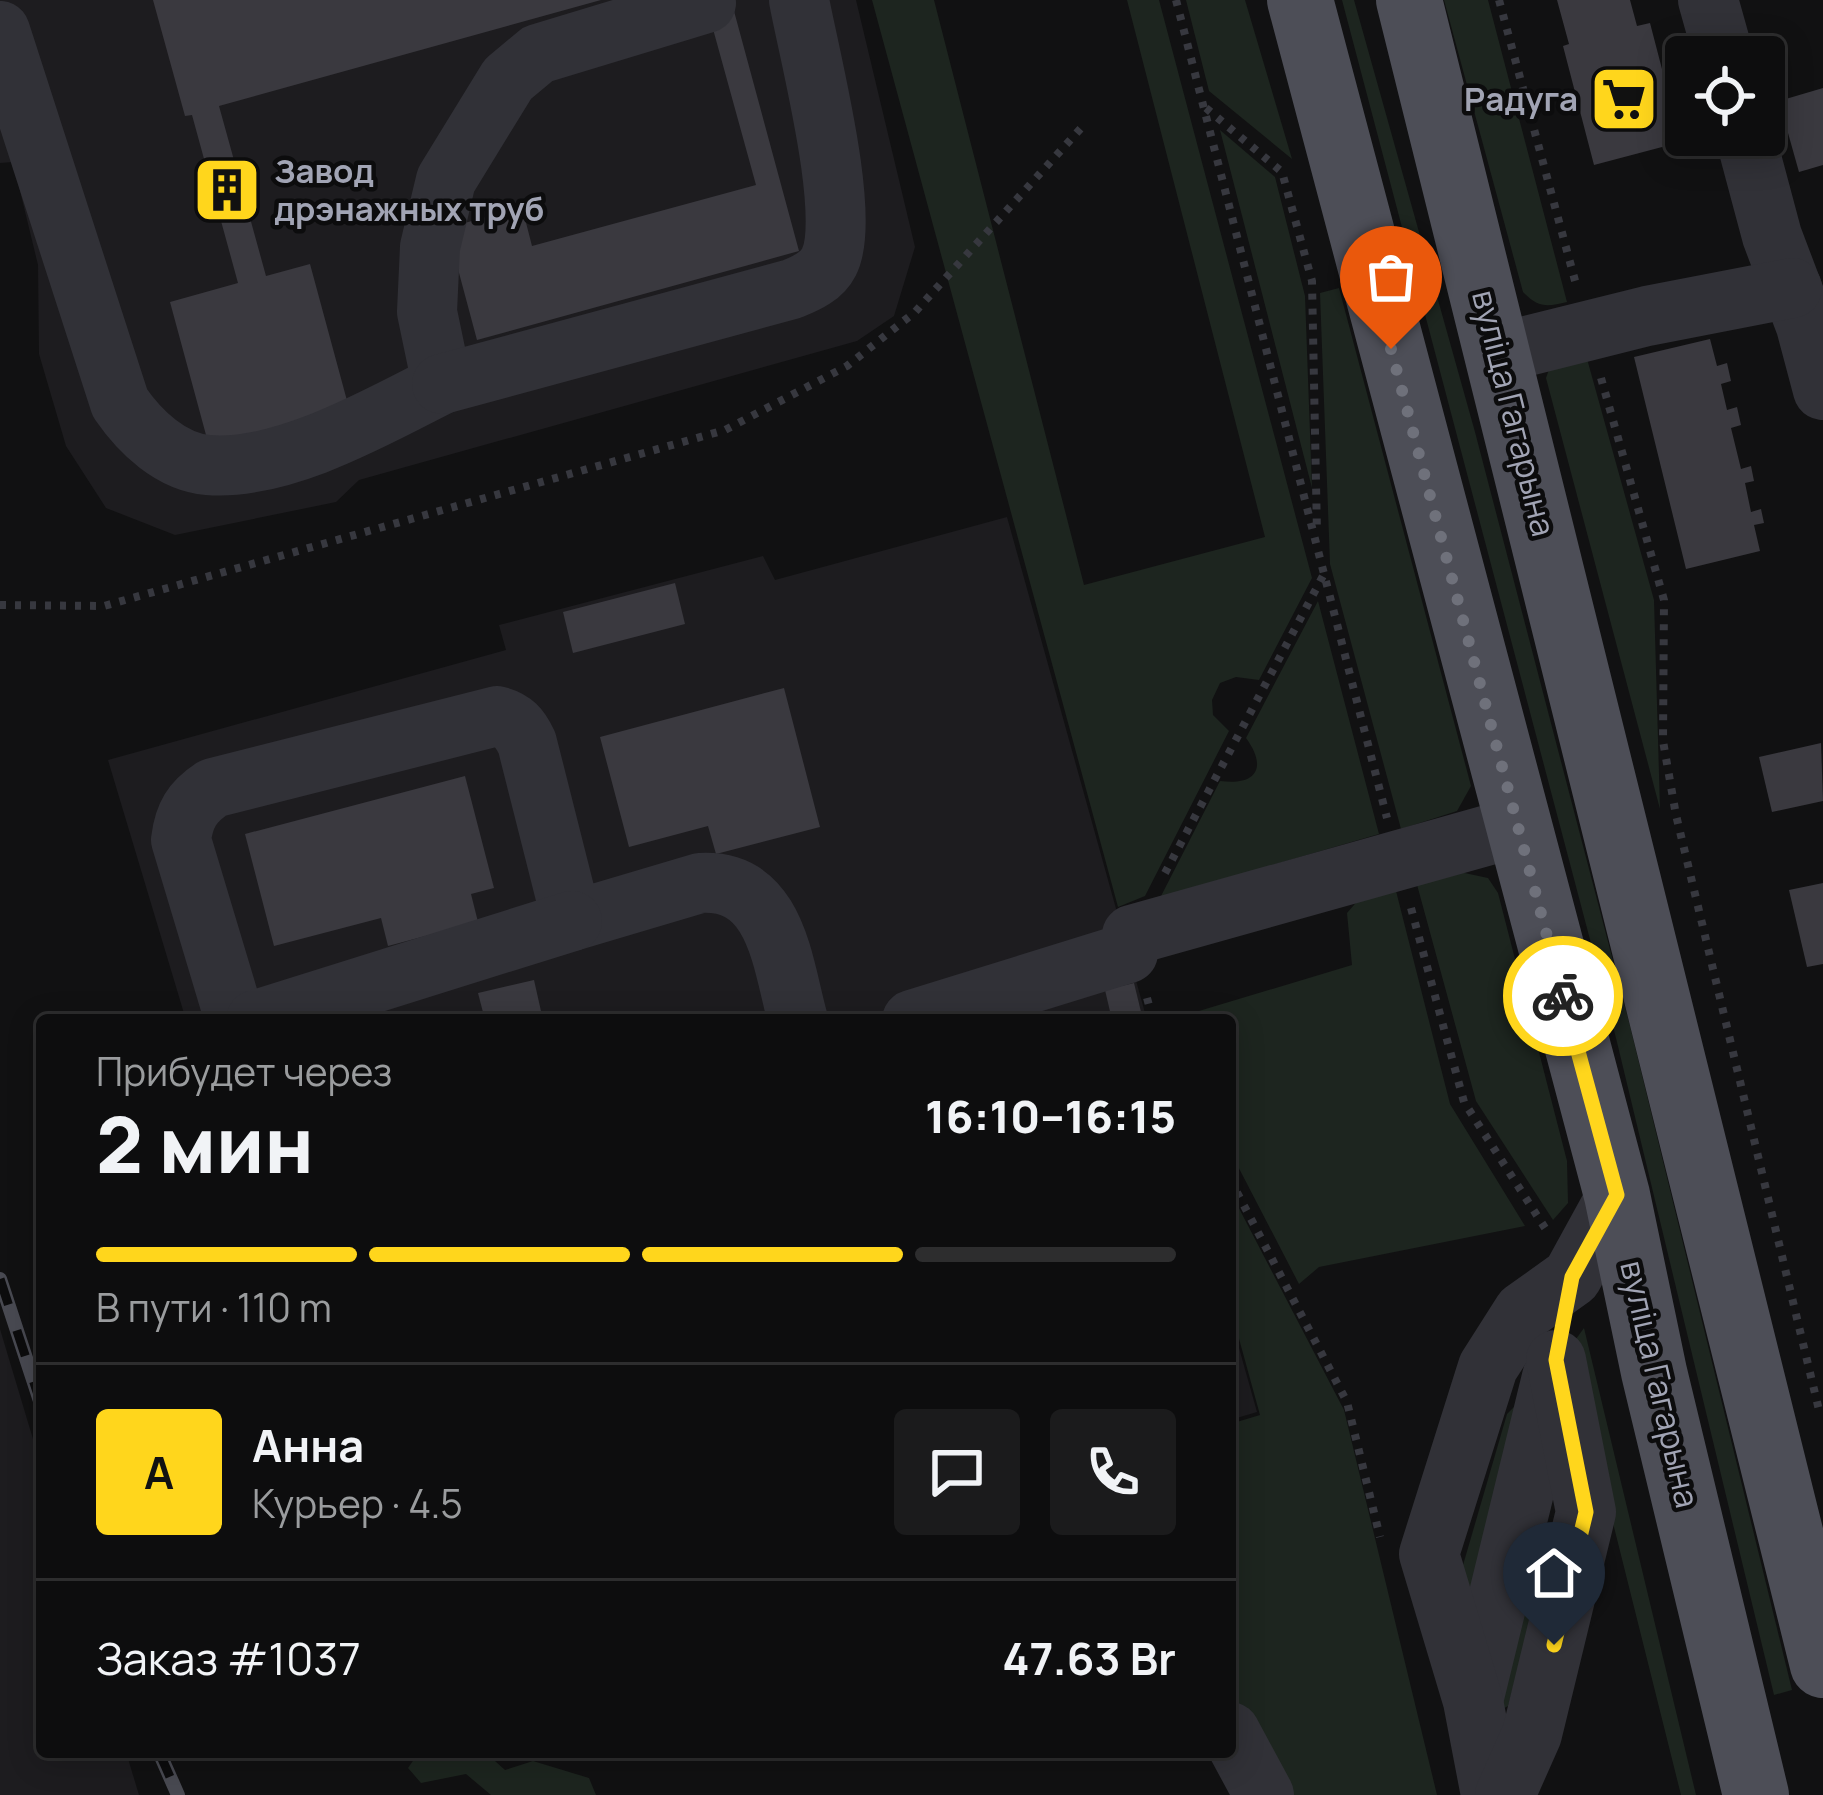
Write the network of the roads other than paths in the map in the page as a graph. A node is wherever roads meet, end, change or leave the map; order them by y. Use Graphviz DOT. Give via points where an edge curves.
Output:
graph roads {
  1 [pos="799,0"];
  2 [pos="1300,0"];
  3 [pos="1409,0"];
  4 [pos="1708,0"];
  5 [pos="706,3"];
  6 [pos="0,31"];
  7 [pos="1718,36"];
  8 [pos="1754,156"];
  9 [pos="1796,250"];
  10 [pos="1499,353"];
  11 [pos="442,384"];
  12 [pos="1823,390"];
  13 [pos="1517,827"];
  14 [pos="572,921"];
  15 [pos="233,1014"];
  16 [pos="275,1014"];
  17 [pos="796,1014"];
  18 [pos="950,1014"];
  19 [pos="1617,1195"];
  20 [pos="1559,1253"];
  21 [pos="1556,1360"];
  22 [pos="1823,1665"];
  23 [pos="1473,1701"];
  24 [pos="1236,1743"];
  25 [pos="1264,1795"];
  26 [pos="1491,1795"];
  27 [pos="1504,1795"];
  28 [pos="1756,1795"];
  1 -- 11 [label="street" via="836,218 829,264 816,278"];
  2 -- 13 [label="main road, вуліца Гагарына"];
  3 -- 10 [label="main road, вуліца Гагарына"];
  4 -- 7 [label="street"];
  5 -- 11 [label="street" via="538,54 508,79 446,179 430,248 428,312"];
  6 -- 11 [label="street" via="120,403 157,444 205,466 239,464 325,443"];
  8 -- 9 [label="street"];
  9 -- 10 [label="street" via="1648,316"];
  9 -- 12 [label="street"];
  10 -- 22 [label="main road, вуліца Гагарына"];
  13 -- 18 [label="street" via="1132,935 1128,952"];
  13 -- 19 [label="main road, вуліца Гагарына"];
  14 -- 15 [label="street" via="527,742 508,719 481,718 213,788 189,810 181,840"];
  14 -- 16 [label="street"];
  14 -- 17 [label="street" via="700,883 740,888 772,928"];
  19 -- 20 [label="street"];
  19 -- 28 [label="main road, вуліца Гагарына"];
  20 -- 21 [label="street"];
  20 -- 23 [label="street" via="1488,1367 1429,1554"];
  21 -- 23 [label="street"];
  21 -- 27 [label="street" via="1586,1512 1532,1734"];
  23 -- 26 [label="street"];
  24 -- 25 [label="street"];
}
